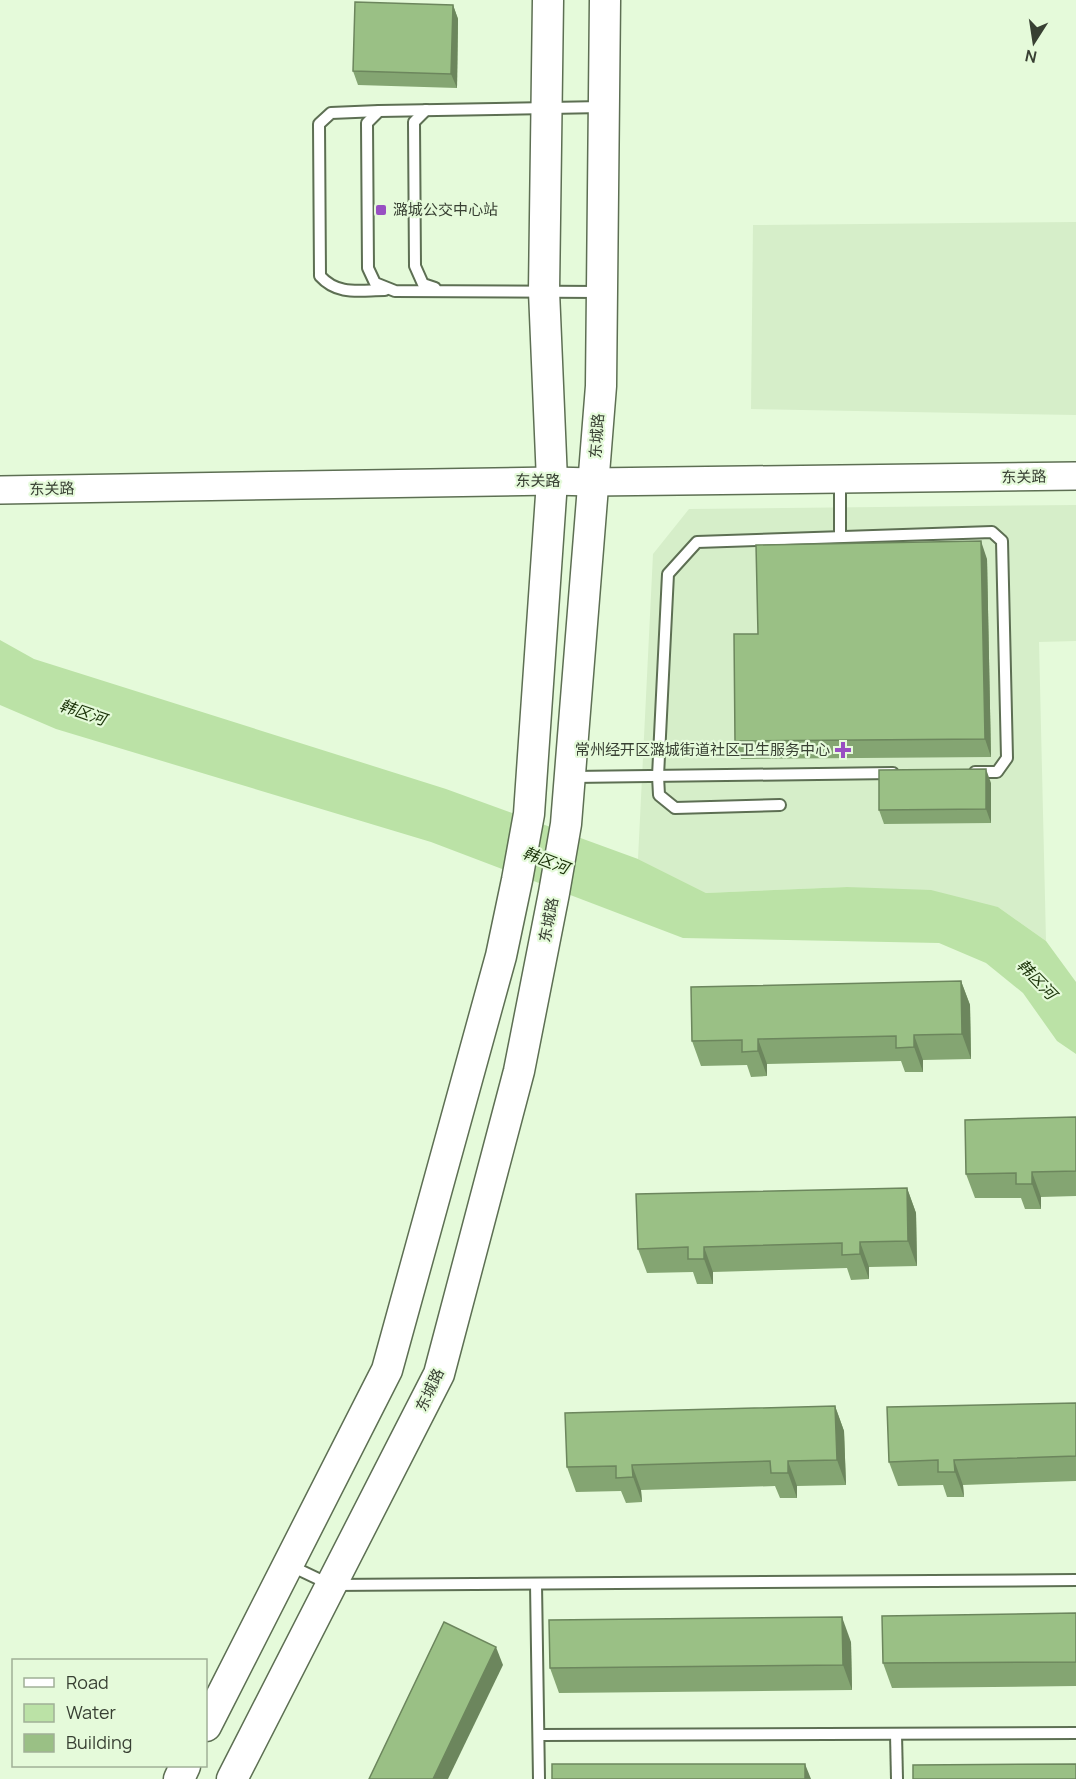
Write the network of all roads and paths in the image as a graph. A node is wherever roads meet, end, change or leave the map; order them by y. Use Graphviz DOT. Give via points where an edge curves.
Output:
graph roads {
  1 [pos="548,0"];
  2 [pos="605,0"];
  3 [pos="603,107"];
  4 [pos="546,108"];
  5 [pos="426,110"];
  6 [pos="379,111"];
  7 [pos="394,291"];
  8 [pos="444,291"];
  9 [pos="544,291"];
  10 [pos="602,292"];
  11 [pos="1076,476"];
  12 [pos="840,479"];
  13 [pos="552,481"];
  14 [pos="593,482"];
  15 [pos="0,490"];
  16 [pos="840,537"];
  17 [pos="962,772"];
  18 [pos="903,773"];
  19 [pos="658,776"];
  20 [pos="569,777"];
  21 [pos="780,805"];
  22 [pos="288,1564"];
  23 [pos="1076,1580"];
  24 [pos="536,1584"];
  25 [pos="331,1585"];
  26 [pos="207,1724"];
  27 [pos="1076,1733"];
  28 [pos="896,1734"];
  29 [pos="539,1735"];
  30 [pos="232,1779"];
  31 [pos="539,1779"];
  32 [pos="897,1779"];
  1 -- 4 [label="main road"];
  2 -- 3 [label="main road, 东城路"];
  3 -- 4 [label="lane"];
  3 -- 10 [label="main road, 东城路"];
  4 -- 5 [label="lane"];
  4 -- 9 [label="main road"];
  5 -- 6 [label="lane"];
  5 -- 8 [label="lane" via="414,122 415,266 423,284"];
  6 -- 7 [label="lane" via="367,123 368,267 375,283"];
  6 -- 7 [label="lane" via="331,113 319,124 320,276 342,290"];
  7 -- 8 [label="lane"];
  8 -- 9 [label="lane"];
  9 -- 10 [label="lane"];
  9 -- 13 [label="main road"];
  10 -- 14 [label="main road, 东城路" via="601,386"];
  11 -- 12 [label="street, 东关路"];
  12 -- 14 [label="street, 东关路"];
  12 -- 16 [label="lane"];
  13 -- 14 [label="street, 东关路"];
  13 -- 15 [label="street, 东关路"];
  13 -- 22 [label="main road" via="529,814 501,956 387,1370"];
  14 -- 20 [label="main road, 东城路"];
  16 -- 17 [label="lane" via="992,532 1002,541 1007,758 997,772"];
  16 -- 19 [label="lane" via="698,542 668,574"];
  18 -- 19 [label="lane"];
  19 -- 20 [label="lane"];
  19 -- 21 [label="lane" via="659,795 675,808"];
  20 -- 25 [label="main road, 东城路" via="566,824 519,1071 439,1374"];
  22 -- 25 [label="lane"];
  22 -- 26 [label="main road"];
  23 -- 24 [label="lane"];
  24 -- 25 [label="lane"];
  24 -- 29 [label="lane"];
  25 -- 30 [label="main road, 东城路"];
  27 -- 28 [label="lane"];
  28 -- 29 [label="lane"];
  28 -- 32 [label="lane"];
  29 -- 31 [label="lane"];
}
